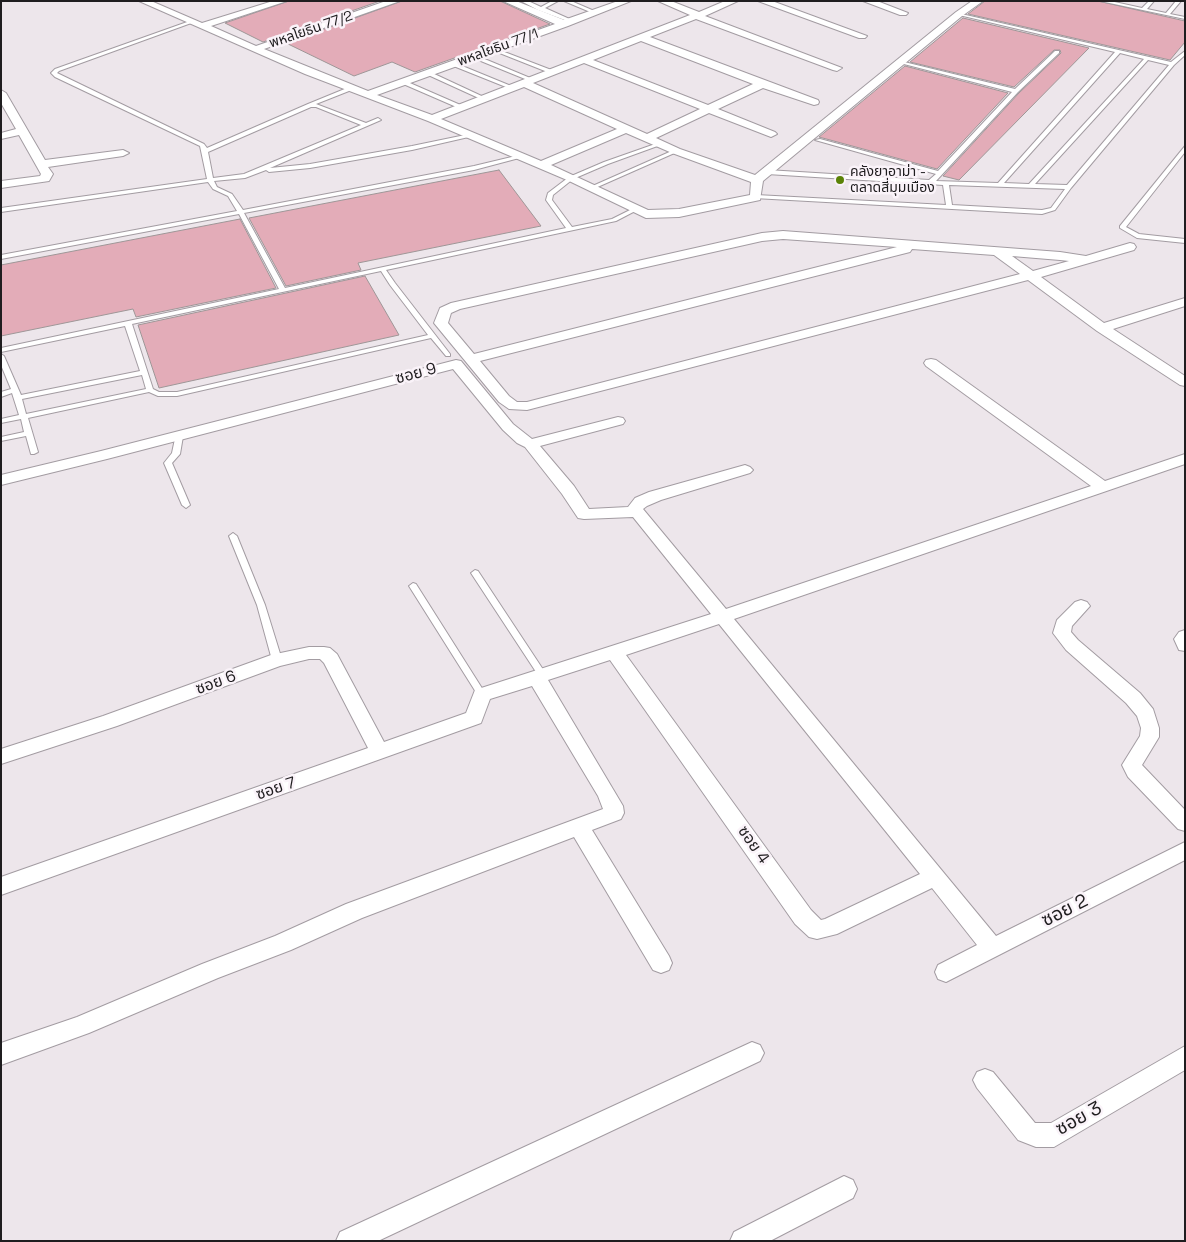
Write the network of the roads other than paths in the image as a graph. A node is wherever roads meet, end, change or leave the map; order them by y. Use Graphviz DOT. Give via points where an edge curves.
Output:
graph roads {
  1 [pos="166,1"];
  2 [pos="283,1"];
  3 [pos="396,1"];
  4 [pos="509,1"];
  5 [pos="523,1"];
  6 [pos="556,1"];
  7 [pos="566,1"];
  8 [pos="627,1"];
  9 [pos="662,1"];
  10 [pos="734,1"];
  11 [pos="762,1"];
  12 [pos="867,1"];
  13 [pos="979,1"];
  14 [pos="1102,1"];
  15 [pos="1152,1"];
  16 [pos="1179,1"];
  17 [pos="148,3"];
  18 [pos="540,9"];
  19 [pos="1143,10"];
  20 [pos="597,13"];
  21 [pos="903,13"];
  22 [pos="959,14"];
  23 [pos="1166,14"];
  24 [pos="698,15"];
  25 [pos="1185,18"];
  26 [pos="569,23"];
  27 [pos="197,24"];
  28 [pos="862,36"];
  29 [pos="641,37"];
  30 [pos="254,49"];
  31 [pos="494,49"];
  32 [pos="1119,51"];
  33 [pos="1057,52"];
  34 [pos="1185,52"];
  35 [pos="474,56"];
  36 [pos="1147,58"];
  37 [pos="583,59"];
  38 [pos="902,62"];
  39 [pos="453,64"];
  40 [pos="1172,64"];
  41 [pos="837,68"];
  42 [pos="552,72"];
  43 [pos="428,73"];
  44 [pos="403,82"];
  45 [pos="528,82"];
  46 [pos="762,84"];
  47 [pos="352,88"];
  48 [pos="513,88"];
  49 [pos="1016,91"];
  50 [pos="369,94"];
  51 [pos="3,99"];
  52 [pos="485,99"];
  53 [pos="814,102"];
  54 [pos="310,106"];
  55 [pos="463,108"];
  56 [pos="705,109"];
  57 [pos="378,120"];
  58 [pos="432,120"];
  59 [pos="365,126"];
  60 [pos="626,129"];
  61 [pos="23,131"];
  62 [pos="770,134"];
  63 [pos="1,136"];
  64 [pos="470,136"];
  65 [pos="647,138"];
  66 [pos="818,140"];
  67 [pos="660,144"];
  68 [pos="1185,148"];
  69 [pos="676,150"];
  70 [pos="205,151"];
  71 [pos="123,153"];
  72 [pos="520,157"];
  73 [pos="1177,159"];
  74 [pos="1185,161"];
  75 [pos="42,164"];
  76 [pos="540,166"];
  77 [pos="261,170"];
  78 [pos="768,172"];
  79 [pos="940,173"];
  80 [pos="571,178"];
  81 [pos="210,180"];
  82 [pos="757,180"];
  83 [pos="932,182"];
  84 [pos="946,183"];
  85 [pos="1000,184"];
  86 [pos="1,185"];
  87 [pos="1031,185"];
  88 [pos="1068,186"];
  89 [pos="591,188"];
  90 [pos="756,197"];
  91 [pos="949,208"];
  92 [pos="636,209"];
  93 [pos="1,210"];
  94 [pos="242,212"];
  95 [pos="570,229"];
  96 [pos="1185,241"];
  97 [pos="916,246"];
  98 [pos="1130,247"];
  99 [pos="997,251"];
  100 [pos="1,257"];
  101 [pos="1087,260"];
  102 [pos="383,270"];
  103 [pos="1029,276"];
  104 [pos="283,291"];
  105 [pos="1185,302"];
  106 [pos="128,323"];
  107 [pos="1102,328"];
  108 [pos="432,336"];
  109 [pos="1,350"];
  110 [pos="448,355"];
  111 [pos="1,356"];
  112 [pos="471,358"];
  113 [pos="931,362"];
  114 [pos="143,373"];
  115 [pos="1181,376"];
  116 [pos="10,378"];
  117 [pos="1,380"];
  118 [pos="15,390"];
  119 [pos="150,390"];
  120 [pos="1,395"];
  121 [pos="18,398"];
  122 [pos="23,416"];
  123 [pos="1,421"];
  124 [pos="618,421"];
  125 [pos="29,433"];
  126 [pos="179,436"];
  127 [pos="1,439"];
  128 [pos="530,444"];
  129 [pos="34,452"];
  130 [pos="1185,459"];
  131 [pos="745,470"];
  132 [pos="1,480"];
  133 [pos="1104,487"];
  134 [pos="186,505"];
  135 [pos="632,512"];
  136 [pos="233,536"];
  137 [pos="475,574"];
  138 [pos="413,586"];
  139 [pos="1080,606"];
  140 [pos="724,616"];
  141 [pos="1185,636"];
  142 [pos="1185,645"];
  143 [pos="615,652"];
  144 [pos="277,660"];
  145 [pos="540,677"];
  146 [pos="482,695"];
  147 [pos="380,752"];
  148 [pos="1,757"];
  149 [pos="1185,823"];
  150 [pos="579,827"];
  151 [pos="1185,850"];
  152 [pos="935,877"];
  153 [pos="1,886"];
  154 [pos="993,948"];
  155 [pos="661,963"];
  156 [pos="946,972"];
  157 [pos="752,1053"];
  158 [pos="1,1054"];
  159 [pos="1185,1057"];
  160 [pos="985,1080"];
  161 [pos="844,1189"];
  162 [pos="358,1239"];
  163 [pos="743,1241"];
  1 -- 17 [label="street"];
  2 -- 27 [label="street"];
  3 -- 30 [label="street, พหลโยธิน 77/2"];
  4 -- 26 [label="street"];
  5 -- 18 [label="lane"];
  6 -- 18 [label="lane"];
  7 -- 20 [label="lane"];
  8 -- 20 [label="street, พหลโยธิน 77/1"];
  9 -- 24 [label="street"];
  10 -- 24 [label="street"];
  11 -- 28 [label="street"];
  12 -- 21 [label="street"];
  13 -- 22 [label="street"];
  14 -- 19 [label="lane"];
  15 -- 19 [label="lane"];
  16 -- 23 [label="lane"];
  17 -- 27 [label="street"];
  18 -- 26 [label="lane"];
  19 -- 23 [label="lane"];
  20 -- 26 [label="street, พหลโยธิน 77/1"];
  22 -- 32 [label="lane"];
  22 -- 38 [label="street"];
  23 -- 25 [label="lane"];
  24 -- 29 [label="street"];
  24 -- 41 [label="street"];
  26 -- 31 [label="street, พหลโยธิน 77/1"];
  27 -- 30 [label="street"];
  27 -- 70 [label="lane" via="54,73 202,145"];
  29 -- 37 [label="street"];
  29 -- 46 [label="street"];
  30 -- 47 [label="street"];
  31 -- 35 [label="street, พหลโยธิน 77/1"];
  31 -- 42 [label="lane"];
  32 -- 36 [label="lane"];
  32 -- 85 [label="lane"];
  33 -- 49 [label="lane"];
  34 -- 40 [label="lane"];
  35 -- 39 [label="street, พหลโยธิน 77/1"];
  35 -- 45 [label="lane"];
  36 -- 40 [label="lane"];
  36 -- 87 [label="lane"];
  37 -- 42 [label="street"];
  37 -- 56 [label="street"];
  38 -- 49 [label="lane"];
  38 -- 78 [label="street"];
  39 -- 43 [label="street, พหลโยธิน 77/1"];
  39 -- 48 [label="lane"];
  40 -- 88 [label="lane"];
  42 -- 45 [label="street"];
  43 -- 44 [label="street, พหลโยธิน 77/1"];
  43 -- 52 [label="lane"];
  44 -- 50 [label="street, พหลโยธิน 77/1"];
  44 -- 55 [label="lane"];
  45 -- 48 [label="street"];
  45 -- 60 [label="street"];
  46 -- 53 [label="street"];
  46 -- 56 [label="street"];
  47 -- 50 [label="street"];
  47 -- 54 [label="lane"];
  48 -- 52 [label="street"];
  49 -- 79 [label="lane"];
  50 -- 58 [label="street"];
  51 -- 61 [label="street"];
  52 -- 55 [label="street"];
  54 -- 59 [label="lane"];
  54 -- 70 [label="lane"];
  55 -- 58 [label="street"];
  56 -- 62 [label="street"];
  56 -- 65 [label="street"];
  57 -- 59 [label="lane"];
  58 -- 64 [label="street"];
  59 -- 77 [label="lane"];
  60 -- 65 [label="street"];
  60 -- 76 [label="street"];
  61 -- 63 [label="street"];
  61 -- 75 [label="street"];
  64 -- 72 [label="street"];
  64 -- 77 [label="lane" via="310,166"];
  65 -- 67 [label="street"];
  66 -- 79 [label="lane"];
  67 -- 69 [label="street"];
  67 -- 80 [label="lane"];
  68 -- 73 [label="lane"];
  69 -- 82 [label="street"];
  69 -- 89 [label="lane"];
  70 -- 81 [label="lane"];
  71 -- 75 [label="street"];
  72 -- 76 [label="street"];
  72 -- 94 [label="lane"];
  73 -- 74 [label="lane"];
  73 -- 96 [label="lane" via="1122,227 1137,236"];
  75 -- 86 [label="street" via="48,174 45,179"];
  76 -- 80 [label="street"];
  77 -- 81 [label="lane" via="245,176"];
  78 -- 82 [label="street"];
  78 -- 83 [label="lane"];
  79 -- 83 [label="lane"];
  80 -- 89 [label="street"];
  80 -- 95 [label="lane" via="550,194 549,200"];
  81 -- 93 [label="lane"];
  81 -- 94 [label="lane" via="215,188 232,196"];
  82 -- 90 [label="street"];
  83 -- 84 [label="lane"];
  84 -- 85 [label="lane"];
  84 -- 91 [label="lane"];
  85 -- 87 [label="lane"];
  87 -- 88 [label="lane"];
  88 -- 91 [label="lane" via="1058,204 1042,212"];
  89 -- 92 [label="street"];
  90 -- 91 [label="lane"];
  90 -- 92 [label="street" via="679,212 646,214"];
  92 -- 95 [label="lane" via="614,220"];
  94 -- 100 [label="lane"];
  94 -- 104 [label="lane"];
  95 -- 102 [label="lane"];
  97 -- 99 [label="street"];
  97 -- 112 [label="street"];
  97 -- 112 [label="street" via="762,237 456,306 445,311 441,323"];
  98 -- 101 [label="street"];
  99 -- 101 [label="street"];
  99 -- 103 [label="street"];
  101 -- 103 [label="street"];
  102 -- 104 [label="lane"];
  102 -- 108 [label="lane"];
  103 -- 107 [label="street"];
  103 -- 112 [label="street" via="526,406 514,406 504,399"];
  104 -- 106 [label="lane"];
  105 -- 107 [label="street"];
  106 -- 109 [label="lane"];
  106 -- 114 [label="lane"];
  107 -- 115 [label="street"];
  108 -- 110 [label="lane"];
  108 -- 119 [label="lane" via="176,394 158,394"];
  111 -- 116 [label="lane"];
  113 -- 133 [label="street"];
  114 -- 119 [label="lane"];
  114 -- 121 [label="lane"];
  116 -- 117 [label="lane"];
  116 -- 118 [label="lane"];
  118 -- 120 [label="lane"];
  118 -- 121 [label="lane"];
  119 -- 122 [label="lane"];
  121 -- 122 [label="lane"];
  122 -- 123 [label="lane"];
  122 -- 125 [label="lane"];
  124 -- 128 [label="street"];
  125 -- 127 [label="lane"];
  125 -- 129 [label="lane"];
  126 -- 128 [label="street, ซอย 9" via="456,364 508,427"];
  126 -- 132 [label="street, ซอย 9"];
  126 -- 134 [label="lane" via="176,454 168,463"];
  128 -- 135 [label="street, ซอย 9" via="584,514"];
  130 -- 133 [label="street"];
  131 -- 135 [label="street" via="655,496"];
  133 -- 140 [label="street"];
  135 -- 140 [label="street" via="638,513"];
  136 -- 144 [label="lane" via="261,605"];
  137 -- 145 [label="lane"];
  138 -- 146 [label="lane"];
  139 -- 149 [label="street" via="1064,624 1062,633 1146,714 1149,737 1132,765 1135,772"];
  140 -- 143 [label="street"];
  140 -- 152 [label="street"];
  141 -- 142 [label="street"];
  143 -- 145 [label="street"];
  143 -- 152 [label="street, ซอย 4" via="803,917 817,930"];
  144 -- 147 [label="street, ซอย 6" via="309,653 324,653 331,659"];
  144 -- 148 [label="street, ซอย 6"];
  145 -- 146 [label="street"];
  145 -- 150 [label="street" via="614,806 614,813"];
  146 -- 147 [label="street, ซอย 7" via="474,718"];
  147 -- 153 [label="street, ซอย 7"];
  150 -- 155 [label="street"];
  150 -- 158 [label="street" via="354,911 81,1026"];
  151 -- 154 [label="street, ซอย 2"];
  152 -- 154 [label="street"];
  154 -- 156 [label="street, ซอย 2"];
  157 -- 162 [label="street"];
  159 -- 160 [label="street, ซอย 3" via="1054,1135 1027,1132"];
  161 -- 163 [label="street"];
}
